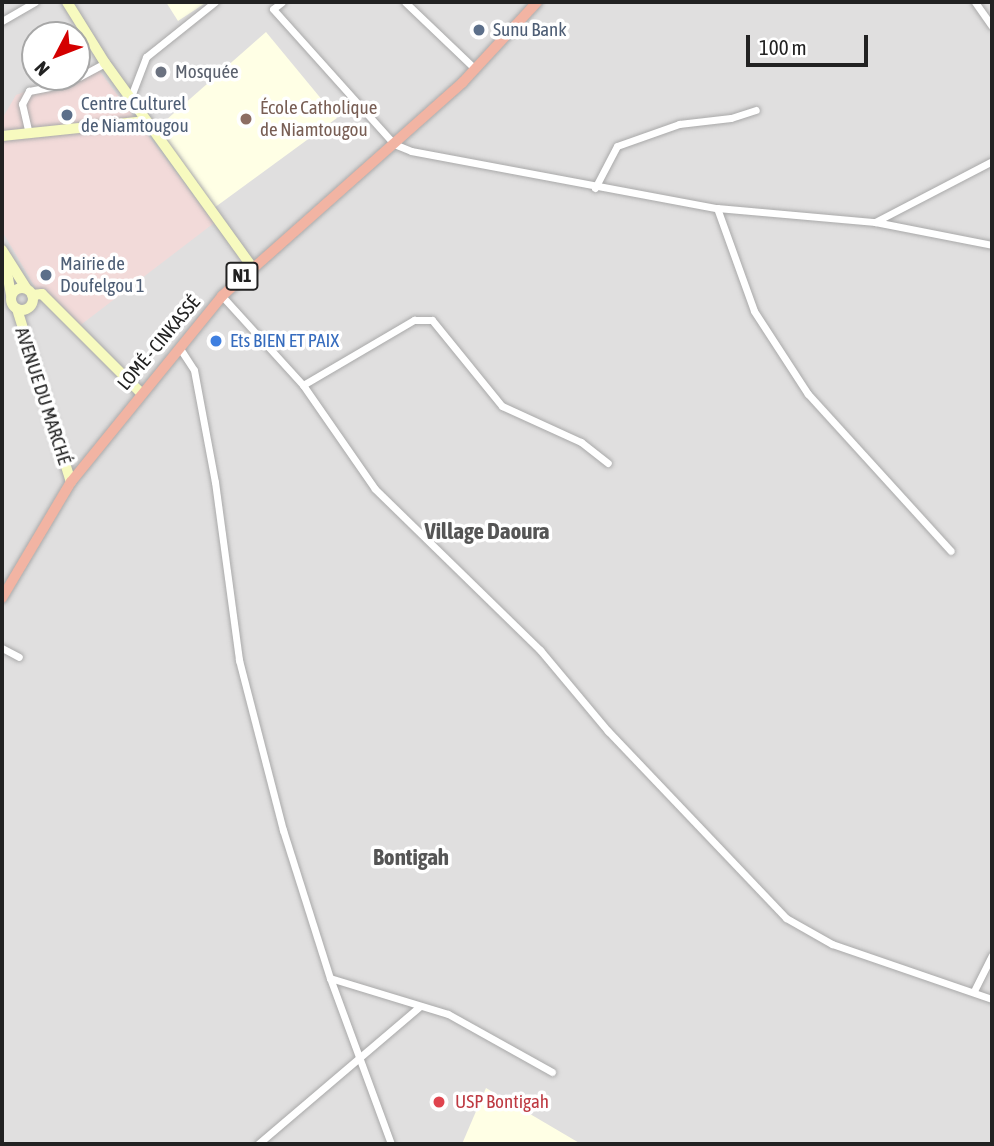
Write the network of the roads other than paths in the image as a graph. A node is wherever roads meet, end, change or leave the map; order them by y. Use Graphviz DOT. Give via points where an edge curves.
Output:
graph roads {
  1 [pos="35,2"];
  2 [pos="67,2"];
  3 [pos="215,2"];
  4 [pos="405,2"];
  5 [pos="537,2"];
  6 [pos="975,2"];
  7 [pos="278,3"];
  8 [pos="2,21"];
  9 [pos="992,26"];
  10 [pos="105,63"];
  11 [pos="475,69"];
  12 [pos="130,99"];
  13 [pos="756,110"];
  14 [pos="146,121"];
  15 [pos="29,134"];
  16 [pos="2,136"];
  17 [pos="394,144"];
  18 [pos="992,160"];
  19 [pos="596,188"];
  20 [pos="717,208"];
  21 [pos="875,222"];
  22 [pos="992,245"];
  23 [pos="3,252"];
  24 [pos="252,267"];
  25 [pos="29,292"];
  26 [pos="11,294"];
  27 [pos="222,296"];
  28 [pos="17,309"];
  29 [pos="179,347"];
  30 [pos="303,385"];
  31 [pos="140,392"];
  32 [pos="608,463"];
  33 [pos="71,482"];
  34 [pos="951,551"];
  35 [pos="2,598"];
  36 [pos="2,648"];
  37 [pos="19,657"];
  38 [pos="992,955"];
  39 [pos="330,978"];
  40 [pos="974,991"];
  41 [pos="992,999"];
  42 [pos="419,1007"];
  43 [pos="361,1058"];
  44 [pos="552,1072"];
  45 [pos="258,1144"];
  46 [pos="391,1144"];
  1 -- 8 [label="street"];
  2 -- 10 [label="main road"];
  3 -- 12 [label="street" via="146,57"];
  4 -- 11 [label="street"];
  5 -- 11 [label="highway, LOMÉ - CINKASSÉ / N1"];
  6 -- 9 [label="street"];
  7 -- 17 [label="street" via="273,9"];
  10 -- 12 [label="main road"];
  10 -- 15 [label="street" via="66,84 29,91 22,104"];
  11 -- 17 [label="highway, LOMÉ - CINKASSÉ / N1"];
  12 -- 14 [label="main road"];
  13 -- 19 [label="street" via="680,124 617,146"];
  14 -- 15 [label="main road"];
  14 -- 24 [label="main road"];
  15 -- 16 [label="main road"];
  17 -- 19 [label="street"];
  17 -- 24 [label="highway, LOMÉ - CINKASSÉ / N1"];
  18 -- 21 [label="street"];
  19 -- 20 [label="street"];
  20 -- 21 [label="street"];
  20 -- 34 [label="street" via="754,311 808,394"];
  21 -- 22 [label="street"];
  23 -- 25 [label="main road"];
  23 -- 26 [label="main road"];
  24 -- 27 [label="highway, LOMÉ - CINKASSÉ / N1"];
  25 -- 26 [label="main road"];
  25 -- 28 [label="main road" via="29,307"];
  25 -- 31 [label="main road" via="43,294"];
  26 -- 28 [label="main road, AVENUE DU MARCHÉ"];
  27 -- 29 [label="highway, LOMÉ - CINKASSÉ / N1"];
  27 -- 30 [label="street"];
  28 -- 33 [label="main road, AVENUE DU MARCHÉ"];
  29 -- 31 [label="highway, LOMÉ - CINKASSÉ / N1"];
  29 -- 39 [label="street" via="194,370 239,660 284,830"];
  30 -- 32 [label="street" via="414,320 432,320 502,406 581,442"];
  30 -- 40 [label="street" via="376,489 540,650 608,731 786,918 832,944"];
  31 -- 33 [label="highway, LOMÉ - CINKASSÉ / N1"];
  33 -- 35 [label="highway, LOMÉ - CINKASSÉ / N1"];
  36 -- 37 [label="street"];
  38 -- 40 [label="street"];
  39 -- 42 [label="street"];
  39 -- 43 [label="street"];
  40 -- 41 [label="street"];
  42 -- 43 [label="street"];
  42 -- 44 [label="street" via="472,1025"];
  43 -- 45 [label="street"];
  43 -- 46 [label="street"];
}
